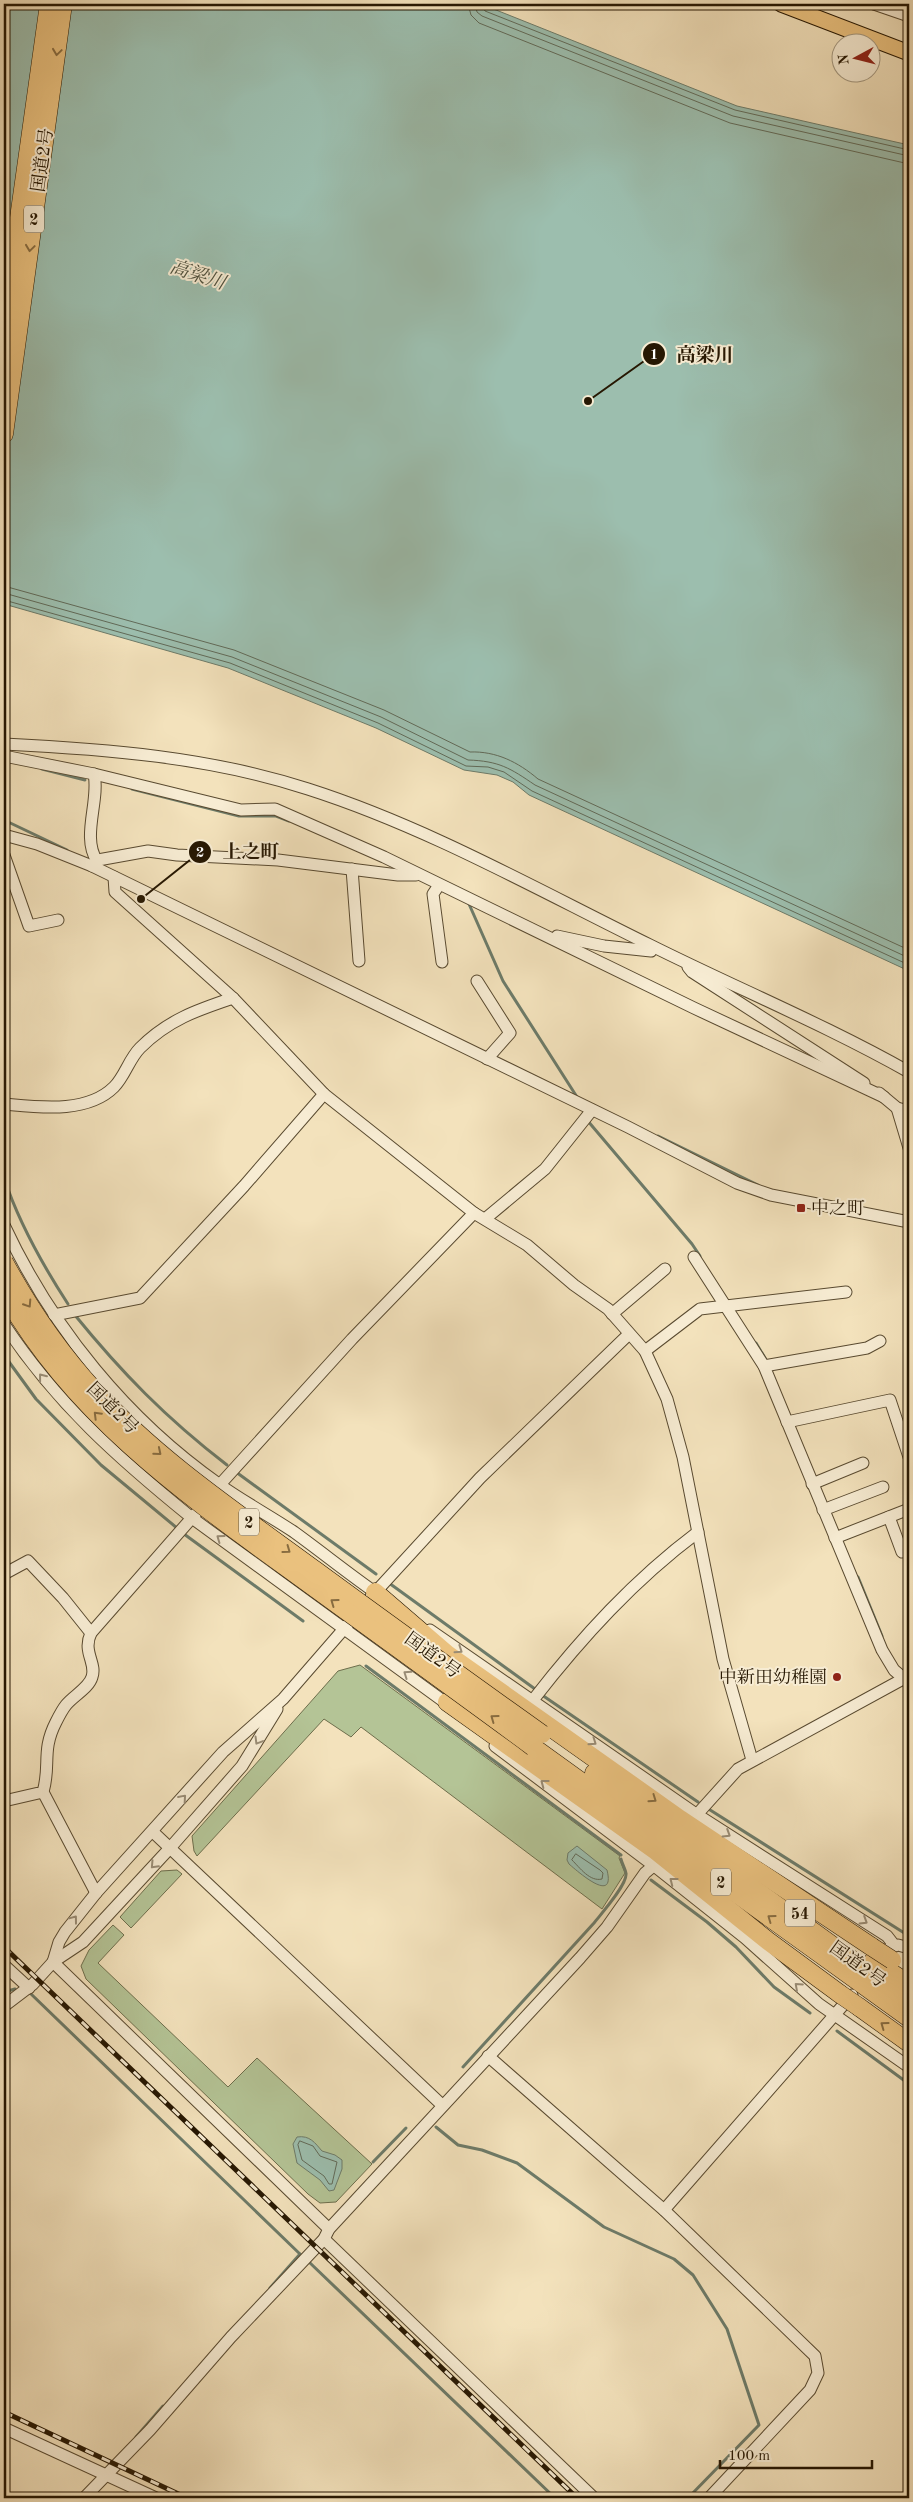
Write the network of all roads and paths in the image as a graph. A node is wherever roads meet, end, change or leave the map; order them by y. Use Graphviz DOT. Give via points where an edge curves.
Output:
graph roads {
  1 [pos="49,4"];
  2 [pos="64,4"];
  3 [pos="781,4"];
  4 [pos="874,4"];
  5 [pos="903,9"];
  6 [pos="909,53"];
  7 [pos="4,325"];
  8 [pos="4,434"];
  9 [pos="4,744"];
  10 [pos="4,756"];
  11 [pos="94,774"];
  12 [pos="4,835"];
  13 [pos="4,855"];
  14 [pos="94,864"];
  15 [pos="352,869"];
  16 [pos="420,874"];
  17 [pos="114,876"];
  18 [pos="438,887"];
  19 [pos="58,920"];
  20 [pos="541,934"];
  21 [pos="653,947"];
  22 [pos="683,960"];
  23 [pos="359,961"];
  24 [pos="442,962"];
  25 [pos="477,981"];
  26 [pos="233,998"];
  27 [pos="487,1059"];
  28 [pos="909,1072"];
  29 [pos="324,1094"];
  30 [pos="884,1096"];
  31 [pos="4,1104"];
  32 [pos="897,1108"];
  33 [pos="592,1110"];
  34 [pos="909,1111"];
  35 [pos="909,1148"];
  36 [pos="474,1213"];
  37 [pos="485,1219"];
  38 [pos="909,1222"];
  39 [pos="4,1225"];
  40 [pos="694,1257"];
  41 [pos="4,1262"];
  42 [pos="665,1269"];
  43 [pos="4,1292"];
  44 [pos="846,1292"];
  45 [pos="728,1304"];
  46 [pos="612,1314"];
  47 [pos="54,1315"];
  48 [pos="4,1324"];
  49 [pos="629,1334"];
  50 [pos="880,1341"];
  51 [pos="645,1351"];
  52 [pos="767,1365"];
  53 [pos="791,1421"];
  54 [pos="909,1457"];
  55 [pos="863,1463"];
  56 [pos="816,1482"];
  57 [pos="219,1484"];
  58 [pos="883,1487"];
  59 [pos="827,1509"];
  60 [pos="909,1509"];
  61 [pos="889,1517"];
  62 [pos="192,1518"];
  63 [pos="698,1532"];
  64 [pos="838,1537"];
  65 [pos="902,1552"];
  66 [pos="4,1574"];
  67 [pos="375,1592"];
  68 [pos="344,1629"];
  69 [pos="91,1633"];
  70 [pos="906,1681"];
  71 [pos="283,1699"];
  72 [pos="533,1700"];
  73 [pos="447,1702"];
  74 [pos="537,1740"];
  75 [pos="752,1760"];
  76 [pos="43,1792"];
  77 [pos="4,1801"];
  78 [pos="694,1817"];
  79 [pos="153,1832"];
  80 [pos="690,1842"];
  81 [pos="170,1848"];
  82 [pos="656,1863"];
  83 [pos="96,1893"];
  84 [pos="909,1948"];
  85 [pos="885,1953"];
  86 [pos="53,1962"];
  87 [pos="4,1965"];
  88 [pos="909,1972"];
  89 [pos="909,1984"];
  90 [pos="29,1988"];
  91 [pos="850,1999"];
  92 [pos="909,2001"];
  93 [pos="4,2006"];
  94 [pos="836,2015"];
  95 [pos="909,2018"];
  96 [pos="909,2043"];
  97 [pos="488,2056"];
  98 [pos="909,2067"];
  99 [pos="442,2105"];
  100 [pos="664,2210"];
  101 [pos="327,2234"];
  102 [pos="4,2428"];
  103 [pos="108,2475"];
  104 [pos="84,2498"];
  105 [pos="156,2498"];
  106 [pos="594,2498"];
  107 [pos="709,2498"];
  1 -- 7 [label="highway, 国道2号 / 2"];
  2 -- 8 [label="highway, 国道2号 / 2, one-way"];
  3 -- 6 [label="main road"];
  4 -- 5 [label="street"];
  9 -- 21 [label="street" via="96,749 212,764 307,788 378,813"];
  10 -- 11 [label="street"];
  11 -- 14 [label="street" via="97,786 90,820"];
  11 -- 16 [label="street" via="241,810 275,808"];
  12 -- 14 [label="street"];
  13 -- 19 [label="street" via="29,926"];
  14 -- 15 [label="street" via="148,851"];
  14 -- 17 [label="street"];
  15 -- 16 [label="street" via="398,875"];
  15 -- 23 [label="street"];
  16 -- 18 [label="street"];
  17 -- 26 [label="street" via="115,892"];
  17 -- 27 [label="street"];
  18 -- 20 [label="street"];
  18 -- 24 [label="street" via="433,894"];
  20 -- 21 [label="street" via="604,946 650,951"];
  20 -- 30 [label="street"];
  21 -- 22 [label="street"];
  22 -- 28 [label="street"];
  22 -- 30 [label="street" via="692,972"];
  25 -- 27 [label="street" via="510,1033"];
  26 -- 29 [label="street"];
  26 -- 31 [label="street" via="189,1012 176,1020 139,1049 115,1087 98,1097 80,1104 43,1108"];
  27 -- 33 [label="street"];
  29 -- 36 [label="street"];
  29 -- 47 [label="street" via="140,1298"];
  30 -- 32 [label="street"];
  32 -- 34 [label="street"];
  32 -- 35 [label="street"];
  33 -- 37 [label="street" via="545,1169"];
  33 -- 38 [label="street" via="737,1183 771,1196"];
  36 -- 37 [label="street"];
  36 -- 57 [label="street"];
  37 -- 46 [label="street" via="527,1245"];
  39 -- 47 [label="street" via="19,1258"];
  40 -- 45 [label="street"];
  41 -- 74 [label="highway, 国道2号 / 2, one-way, bridge" via="44,1328 68,1360 153,1448"];
  42 -- 46 [label="street"];
  74 -- 43 [label="highway, 国道2号 / 2, one-way, bridge" via="215,1516 144,1460 63,1378 30,1335"];
  44 -- 45 [label="street"];
  45 -- 51 [label="street" via="700,1309"];
  45 -- 52 [label="street"];
  46 -- 49 [label="street"];
  47 -- 57 [label="street" via="100,1376 131,1409"];
  62 -- 48 [label="street, one-way" via="77,1417 50,1388"];
  49 -- 51 [label="street"];
  49 -- 67 [label="street" via="480,1478"];
  50 -- 52 [label="street" via="867,1348"];
  51 -- 63 [label="street" via="667,1399"];
  52 -- 53 [label="street"];
  53 -- 54 [label="street" via="890,1400"];
  53 -- 56 [label="street"];
  55 -- 56 [label="street"];
  56 -- 59 [label="street"];
  57 -- 62 [label="street"];
  57 -- 67 [label="street" via="293,1532"];
  58 -- 59 [label="street"];
  59 -- 64 [label="street"];
  60 -- 61 [label="street"];
  61 -- 64 [label="street"];
  61 -- 65 [label="street"];
  68 -- 62 [label="street, one-way"];
  62 -- 69 [label="street"];
  63 -- 72 [label="street" via="622,1596"];
  63 -- 75 [label="street" via="724,1659"];
  64 -- 70 [label="street" via="882,1650"];
  66 -- 69 [label="street" via="28,1561"];
  67 -- 68 [label="street"];
  67 -- 72 [label="street, one-way"];
  67 -- 85 [label="highway, one-way" via="447,1654 680,1819"];
  68 -- 71 [label="street"];
  73 -- 68 [label="street, one-way"];
  69 -- 76 [label="street" via="87,1647 92,1680 65,1706 50,1736 45,1757 48,1777"];
  70 -- 75 [label="street"];
  79 -- 71 [label="street, one-way" via="223,1752"];
  71 -- 81 [label="street, one-way" via="242,1766"];
  72 -- 78 [label="street, one-way"];
  82 -- 73 [label="street, one-way" via="463,1723"];
  73 -- 91 [label="highway" via="656,1850 768,1941"];
  74 -- 80 [label="highway, 国道2号 / 2"];
  95 -- 74 [label="highway, 国道2号 / 2, one-way"];
  75 -- 78 [label="street" via="738,1769"];
  76 -- 77 [label="street"];
  76 -- 83 [label="street"];
  78 -- 85 [label="street, one-way" via="887,1936"];
  79 -- 81 [label="street"];
  79 -- 83 [label="street"];
  80 -- 89 [label="highway, 54"];
  80 -- 92 [label="highway, 国道2号 / 2"];
  81 -- 86 [label="street, one-way" via="83,1942"];
  81 -- 99 [label="street"];
  94 -- 82 [label="street, one-way" via="809,1996"];
  82 -- 97 [label="street" via="586,1952"];
  86 -- 83 [label="street, one-way" via="58,1942"];
  84 -- 85 [label="street"];
  85 -- 88 [label="highway"];
  86 -- 90 [label="street"];
  86 -- 101 [label="street"];
  87 -- 90 [label="street"];
  90 -- 93 [label="street"];
  91 -- 94 [label="street"];
  96 -- 91 [label="highway, one-way"];
  94 -- 98 [label="street"];
  94 -- 100 [label="street"];
  97 -- 99 [label="street"];
  97 -- 100 [label="street"];
  99 -- 101 [label="street"];
  100 -- 107 [label="street" via="815,2356 818,2373 814,2384"];
  101 -- 103 [label="street"];
  101 -- 106 [label="street"];
  102 -- 103 [label="street"];
  103 -- 104 [label="street"];
  103 -- 105 [label="street"];
}
